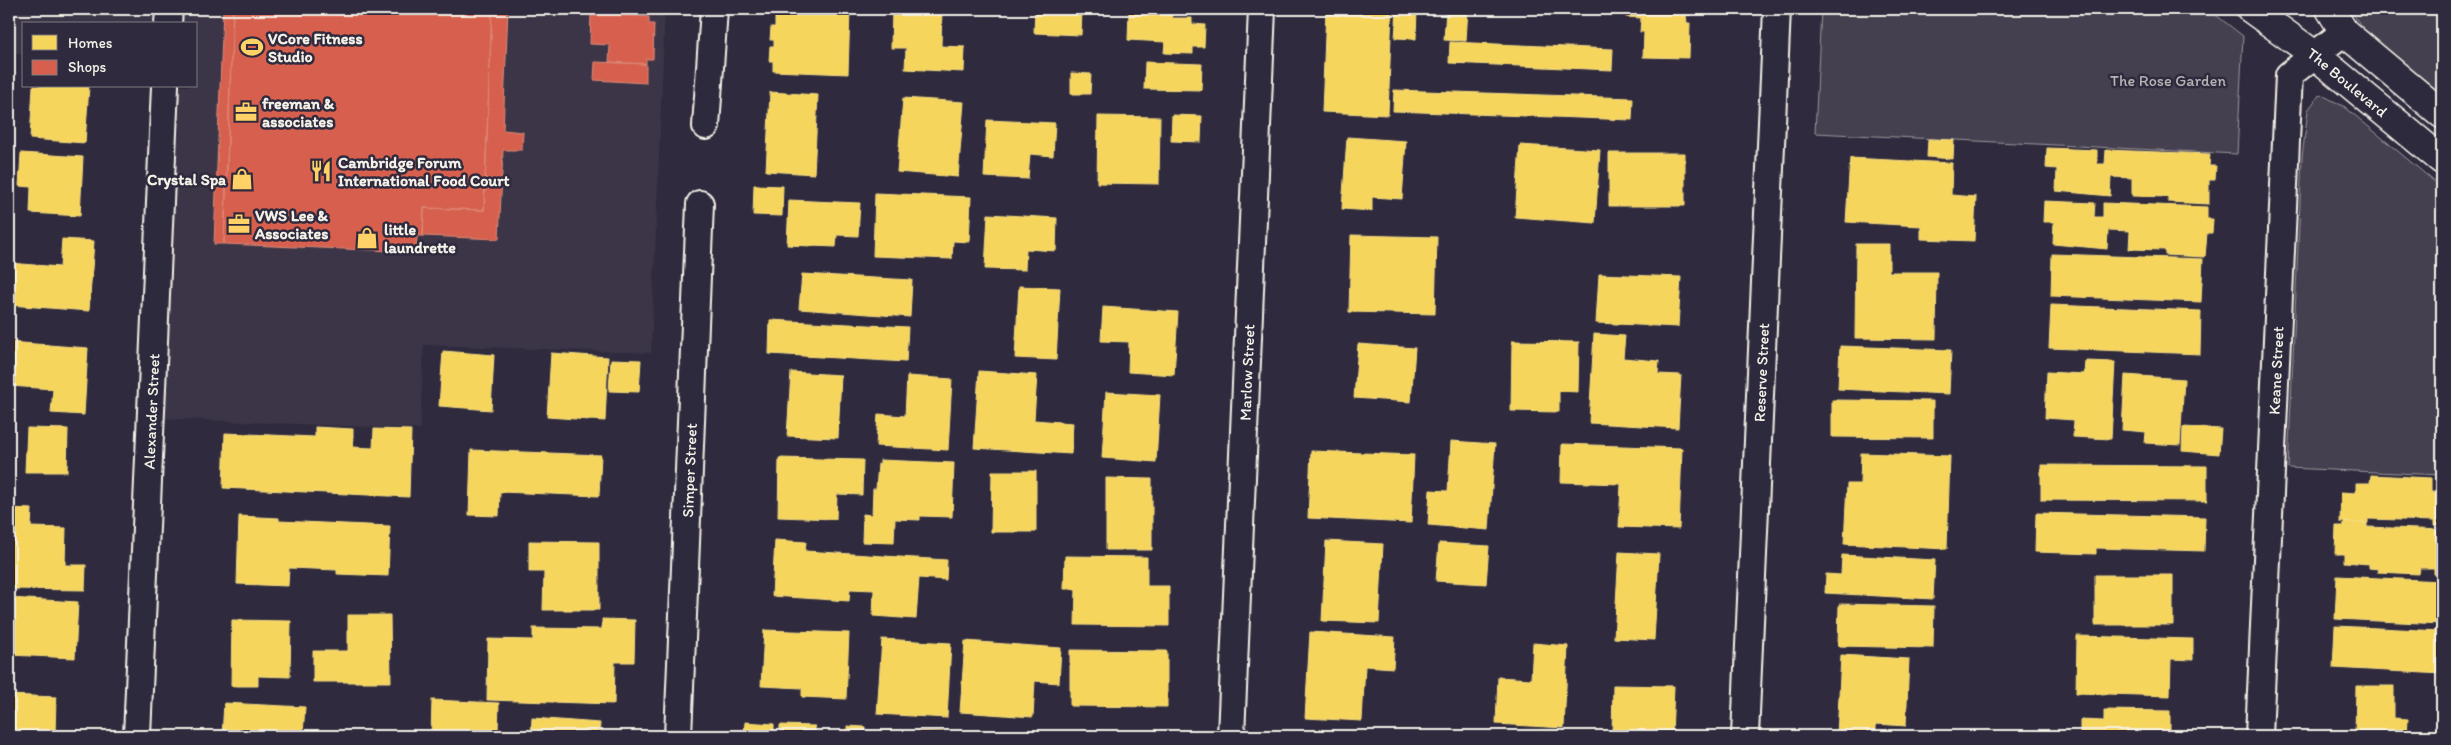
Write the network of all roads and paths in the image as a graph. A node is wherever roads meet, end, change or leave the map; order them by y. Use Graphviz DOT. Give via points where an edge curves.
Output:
graph roads {
  1 [pos="169,9"];
  2 [pos="714,9"];
  3 [pos="1262,9"];
  4 [pos="1777,9"];
  5 [pos="2251,9"];
  6 [pos="2330,9"];
  7 [pos="168,22"];
  8 [pos="2344,32"];
  9 [pos="2315,55"];
  10 [pos="165,88"];
  11 [pos="2442,114"];
  12 [pos="706,126"];
  13 [pos="2442,160"];
  14 [pos="700,204"];
  15 [pos="137,736"];
  16 [pos="678,736"];
  17 [pos="1231,736"];
  18 [pos="1745,736"];
  19 [pos="2259,736"];
  1 -- 7 [label="street"];
  2 -- 12 [label="street"];
  3 -- 17 [label="street, Marlow Street"];
  4 -- 18 [label="street, Reserve Street"];
  5 -- 9 [label="main road, The Boulevard"];
  6 -- 8 [label="main road"];
  8 -- 9 [label="street, Keane Street"];
  8 -- 11 [label="main road"];
  9 -- 13 [label="main road, The Boulevard"];
  9 -- 19 [label="street, Keane Street" via="2288,75"];
  10 -- 15 [label="street, Alexander Street"];
  14 -- 16 [label="street, Simper Street"];
}
